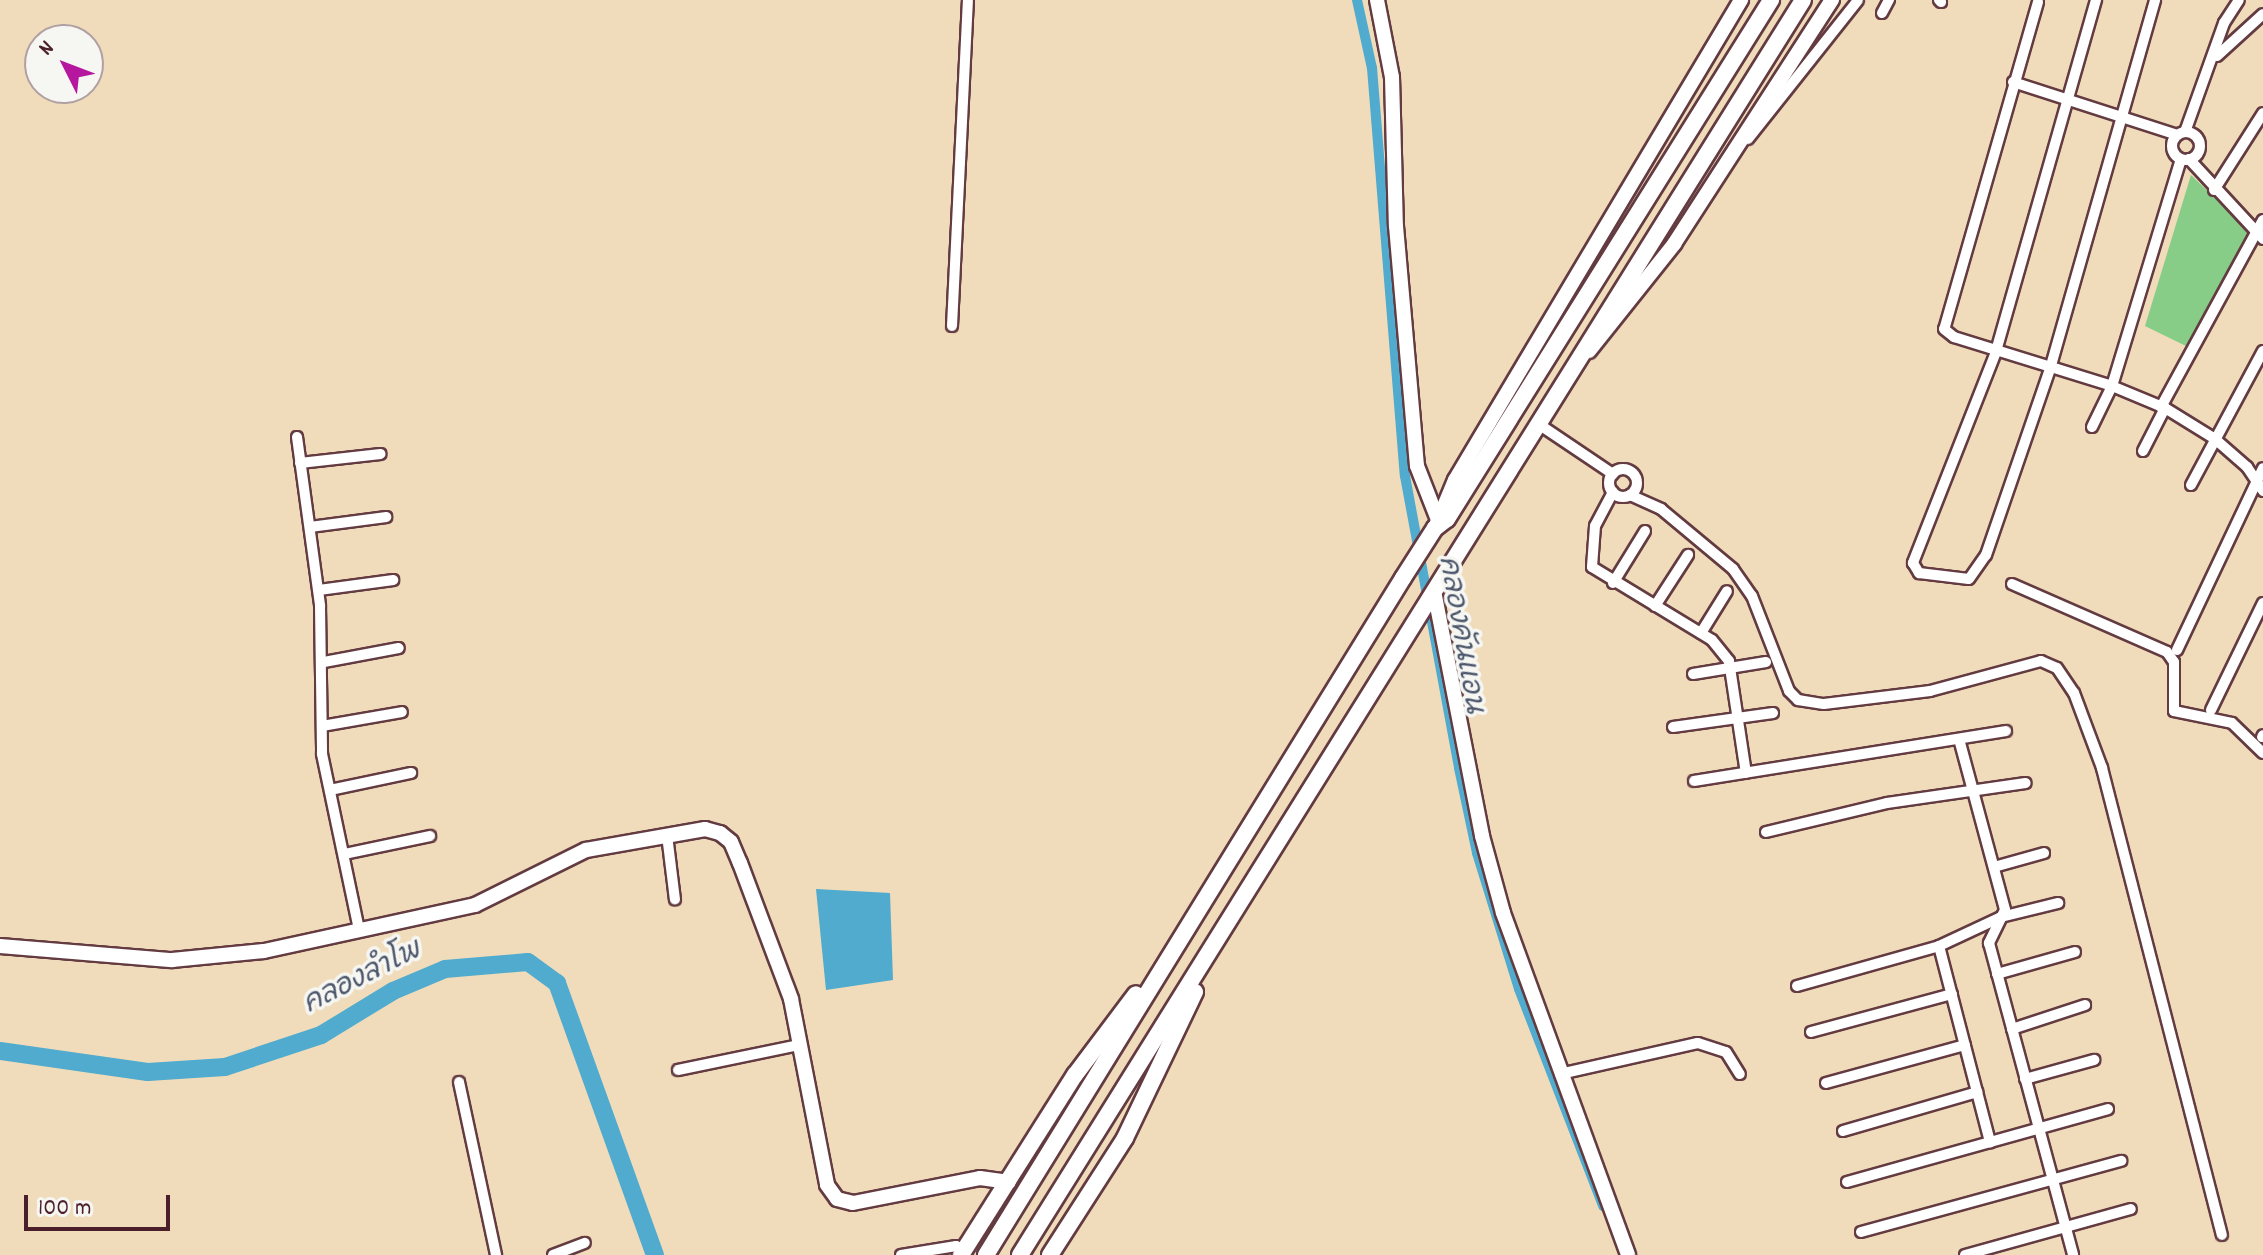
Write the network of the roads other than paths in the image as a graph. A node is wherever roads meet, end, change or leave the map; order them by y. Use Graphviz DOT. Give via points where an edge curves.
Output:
graph roads {
  1 [pos="968,0"];
  2 [pos="1377,0"];
  3 [pos="1738,0"];
  4 [pos="1771,0"];
  5 [pos="1803,0"];
  6 [pos="1834,0"];
  7 [pos="1858,0"];
  8 [pos="1889,0"];
  9 [pos="2096,0"];
  10 [pos="2155,0"];
  11 [pos="2239,0"];
  12 [pos="2038,2"];
  13 [pos="1882,13"];
  14 [pos="2263,14"];
  15 [pos="2217,56"];
  16 [pos="2013,82"];
  17 [pos="2068,97"];
  18 [pos="2263,113"];
  19 [pos="2124,114"];
  20 [pos="2181,133"];
  21 [pos="1734,153"];
  22 [pos="2185,159"];
  23 [pos="2214,190"];
  24 [pos="2263,220"];
  25 [pos="2259,236"];
  26 [pos="952,326"];
  27 [pos="2263,351"];
  28 [pos="1996,352"];
  29 [pos="1575,367"];
  30 [pos="2050,369"];
  31 [pos="2112,386"];
  32 [pos="2163,408"];
  33 [pos="1540,425"];
  34 [pos="2092,427"];
  35 [pos="297,437"];
  36 [pos="2215,439"];
  37 [pos="2143,451"];
  38 [pos="380,454"];
  39 [pos="300,463"];
  40 [pos="2263,468"];
  41 [pos="1613,474"];
  42 [pos="2191,485"];
  43 [pos="2260,486"];
  44 [pos="1613,492"];
  45 [pos="1630,495"];
  46 [pos="386,517"];
  47 [pos="310,527"];
  48 [pos="1435,527"];
  49 [pos="1645,531"];
  50 [pos="1688,555"];
  51 [pos="393,580"];
  52 [pos="1613,583"];
  53 [pos="2012,584"];
  54 [pos="319,590"];
  55 [pos="1727,591"];
  56 [pos="1433,599"];
  57 [pos="2263,603"];
  58 [pos="1655,606"];
  59 [pos="1701,633"];
  60 [pos="399,648"];
  61 [pos="2177,650"];
  62 [pos="324,662"];
  63 [pos="1766,662"];
  64 [pos="1731,668"];
  65 [pos="1693,674"];
  66 [pos="2211,710"];
  67 [pos="402,712"];
  68 [pos="1773,713"];
  69 [pos="1740,718"];
  70 [pos="322,726"];
  71 [pos="1673,727"];
  72 [pos="2006,731"];
  73 [pos="1959,739"];
  74 [pos="2263,753"];
  75 [pos="411,773"];
  76 [pos="1746,773"];
  77 [pos="1694,781"];
  78 [pos="2026,783"];
  79 [pos="330,790"];
  80 [pos="1973,791"];
  81 [pos="1766,832"];
  82 [pos="667,835"];
  83 [pos="430,836"];
  84 [pos="2044,853"];
  85 [pos="344,854"];
  86 [pos="1994,867"];
  87 [pos="675,900"];
  88 [pos="2058,903"];
  89 [pos="1200,909"];
  90 [pos="2001,917"];
  91 [pos="359,930"];
  92 [pos="0,946"];
  93 [pos="1939,946"];
  94 [pos="2075,952"];
  95 [pos="1206,956"];
  96 [pos="1997,974"];
  97 [pos="1797,986"];
  98 [pos="1952,994"];
  99 [pos="2085,1005"];
  100 [pos="2012,1029"];
  101 [pos="1811,1032"];
  102 [pos="799,1045"];
  103 [pos="1965,1045"];
  104 [pos="2094,1060"];
  105 [pos="678,1070"];
  106 [pos="1560,1074"];
  107 [pos="1740,1074"];
  108 [pos="2025,1079"];
  109 [pos="459,1082"];
  110 [pos="1826,1083"];
  111 [pos="1977,1092"];
  112 [pos="1060,1099"];
  113 [pos="1077,1108"];
  114 [pos="2108,1109"];
  115 [pos="2039,1128"];
  116 [pos="1843,1131"];
  117 [pos="1990,1142"];
  118 [pos="1089,1146"];
  119 [pos="1114,1155"];
  120 [pos="2121,1161"];
  121 [pos="2052,1180"];
  122 [pos="1009,1182"];
  123 [pos="1847,1182"];
  124 [pos="2131,1209"];
  125 [pos="2065,1227"];
  126 [pos="1861,1232"];
  127 [pos="2222,1235"];
  128 [pos="585,1243"];
  129 [pos="962,1253"];
  130 [pos="496,1255"];
  131 [pos="553,1255"];
  132 [pos="901,1255"];
  133 [pos="986,1255"];
  134 [pos="1020,1255"];
  135 [pos="1050,1255"];
  136 [pos="1628,1255"];
  137 [pos="1965,1255"];
  138 [pos="2073,1255"];
  1 -- 26 [label="street"];
  2 -- 48 [label="street" via="1392,77 1396,226 1414,437"];
  3 -- 48 [label="street"];
  4 -- 48 [label="main road"];
  5 -- 29 [label="main road"];
  6 -- 21 [label="street"];
  7 -- 21 [label="street" via="1774,112"];
  8 -- 13 [label="street"];
  9 -- 17 [label="street"];
  10 -- 19 [label="street"];
  11 -- 15 [label="street" via="2224,23"];
  12 -- 16 [label="street"];
  14 -- 15 [label="street"];
  15 -- 20 [label="street"];
  16 -- 17 [label="street"];
  16 -- 28 [label="street" via="1943,322 1948,334"];
  17 -- 19 [label="street"];
  17 -- 28 [label="street"];
  18 -- 23 [label="street"];
  19 -- 20 [label="street"];
  19 -- 30 [label="street"];
  20 -- 22 [label="street" via="2172,146"];
  20 -- 22 [label="street" via="2200,144"];
  21 -- 29 [label="street" via="1647,281"];
  22 -- 23 [label="street"];
  22 -- 31 [label="street"];
  23 -- 25 [label="street"];
  24 -- 25 [label="street"];
  25 -- 32 [label="street"];
  27 -- 36 [label="street"];
  28 -- 30 [label="street"];
  28 -- 30 [label="street" via="1913,563 1919,573 1974,577"];
  29 -- 33 [label="main road"];
  30 -- 31 [label="street"];
  31 -- 32 [label="street"];
  31 -- 34 [label="street"];
  32 -- 36 [label="street"];
  32 -- 37 [label="street"];
  33 -- 41 [label="street"];
  33 -- 56 [label="main road"];
  35 -- 39 [label="street"];
  36 -- 42 [label="street"];
  36 -- 43 [label="street"];
  38 -- 39 [label="street"];
  39 -- 47 [label="street"];
  40 -- 43 [label="street"];
  41 -- 44 [label="street"];
  41 -- 45 [label="street" via="1624,469 1635,475 1636,488"];
  43 -- 61 [label="street"];
  44 -- 45 [label="street"];
  44 -- 52 [label="street" via="1595,526 1590,552 1592,567"];
  45 -- 127 [label="street" via="1661,509 1733,569 1752,596 1789,691 1798,700 1824,704 1930,691 2041,661 2057,668 2074,693 2102,768"];
  46 -- 47 [label="street"];
  47 -- 54 [label="street"];
  48 -- 89 [label="main road"];
  49 -- 52 [label="street"];
  50 -- 58 [label="street"];
  51 -- 54 [label="street"];
  52 -- 58 [label="street"];
  53 -- 74 [label="street" via="2167,652 2174,662 2174,711 2232,723"];
  54 -- 62 [label="street"];
  55 -- 59 [label="street"];
  56 -- 95 [label="main road"];
  56 -- 106 [label="street" via="1489,866"];
  57 -- 66 [label="street"];
  58 -- 59 [label="street"];
  59 -- 64 [label="street"];
  60 -- 62 [label="street"];
  62 -- 70 [label="street"];
  63 -- 64 [label="street"];
  64 -- 65 [label="street"];
  64 -- 69 [label="street"];
  67 -- 70 [label="street"];
  68 -- 69 [label="street"];
  69 -- 71 [label="street"];
  69 -- 76 [label="street"];
  70 -- 79 [label="street"];
  72 -- 73 [label="street"];
  73 -- 76 [label="street"];
  73 -- 80 [label="street"];
  75 -- 79 [label="street"];
  76 -- 77 [label="street"];
  78 -- 80 [label="street"];
  79 -- 85 [label="street"];
  80 -- 81 [label="street" via="1887,803"];
  80 -- 86 [label="street"];
  82 -- 87 [label="street"];
  82 -- 91 [label="street" via="586,850 475,905"];
  82 -- 102 [label="street" via="705,829 731,842 791,999"];
  83 -- 85 [label="street"];
  84 -- 86 [label="street"];
  85 -- 91 [label="street"];
  86 -- 90 [label="street" via="2005,910"];
  88 -- 90 [label="street"];
  89 -- 112 [label="main road"];
  89 -- 113 [label="main road"];
  90 -- 93 [label="street"];
  90 -- 96 [label="street" via="1989,943"];
  91 -- 92 [label="street" via="264,951 172,960"];
  93 -- 97 [label="street"];
  93 -- 98 [label="street"];
  94 -- 96 [label="street"];
  95 -- 118 [label="main road"];
  95 -- 119 [label="main road" via="1187,1009"];
  96 -- 100 [label="street"];
  98 -- 101 [label="street"];
  98 -- 103 [label="street"];
  99 -- 100 [label="street"];
  100 -- 108 [label="street"];
  102 -- 105 [label="street"];
  102 -- 122 [label="street" via="827,1185 837,1199 853,1203 980,1178"];
  103 -- 110 [label="street"];
  103 -- 111 [label="street"];
  104 -- 108 [label="street"];
  106 -- 107 [label="street" via="1698,1043 1726,1052"];
  106 -- 136 [label="street"];
  108 -- 115 [label="street"];
  109 -- 130 [label="street"];
  111 -- 116 [label="street"];
  111 -- 117 [label="street"];
  112 -- 113 [label="main road" via="1071,1098"];
  112 -- 122 [label="main road"];
  113 -- 133 [label="main road"];
  114 -- 115 [label="street"];
  115 -- 117 [label="street"];
  115 -- 121 [label="street"];
  117 -- 123 [label="street"];
  118 -- 119 [label="main road" via="1109,1143"];
  118 -- 134 [label="main road"];
  119 -- 135 [label="main road"];
  120 -- 121 [label="street"];
  121 -- 125 [label="street"];
  121 -- 126 [label="street"];
  122 -- 129 [label="main road"];
  124 -- 125 [label="street"];
  125 -- 137 [label="street"];
  125 -- 138 [label="street"];
  128 -- 131 [label="street"];
  129 -- 132 [label="street" via="956,1246"];
}
